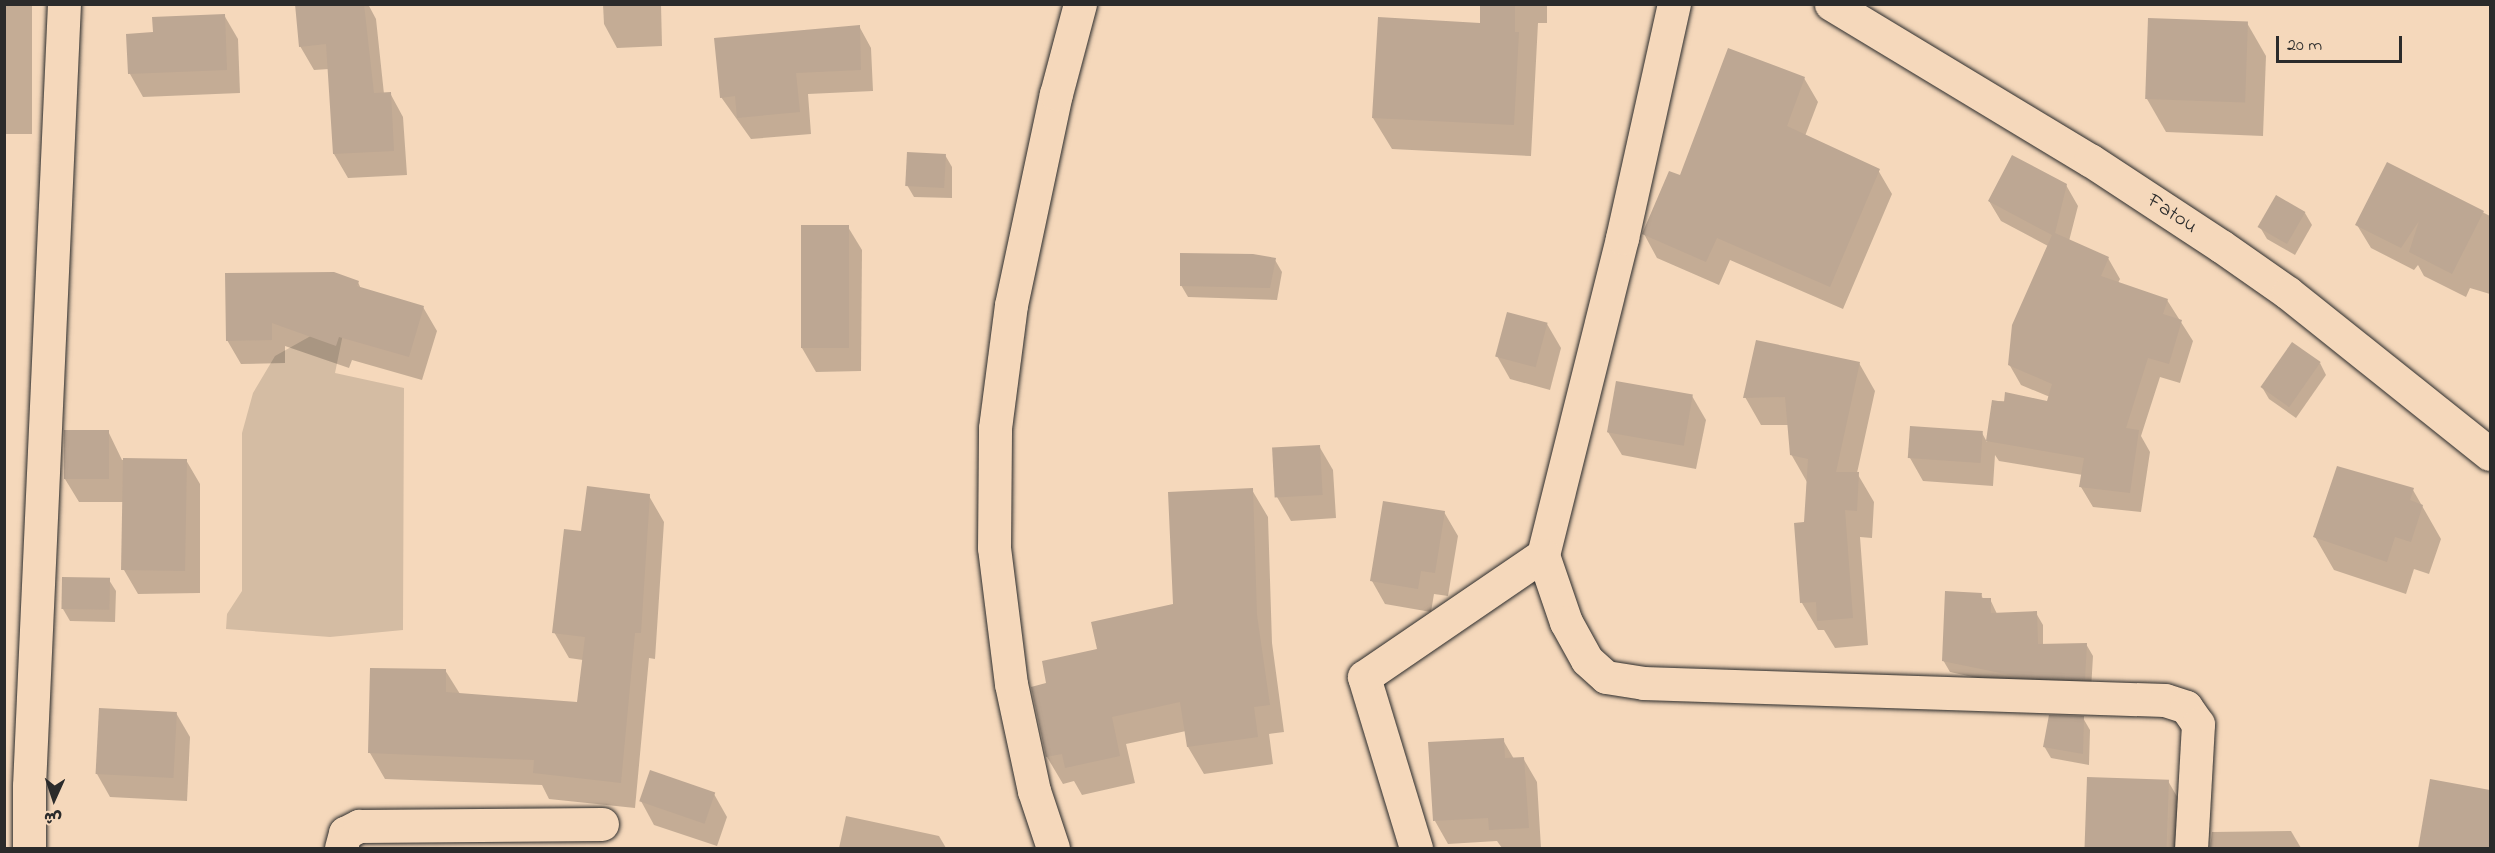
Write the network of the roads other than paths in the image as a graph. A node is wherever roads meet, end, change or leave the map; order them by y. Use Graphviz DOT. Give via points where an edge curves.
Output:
graph roads {
  1 [pos="64,4"];
  2 [pos="1080,4"];
  3 [pos="1674,4"];
  4 [pos="1832,4"];
  5 [pos="2490,454"];
  6 [pos="1544,555"];
  7 [pos="16,786"];
  8 [pos="602,824"];
  9 [pos="29,849"];
  10 [pos="341,849"];
  11 [pos="1053,849"];
  12 [pos="1416,849"];
  13 [pos="2191,849"];
  1 -- 7 [label="street"];
  2 -- 11 [label="street" via="1056,94 1011,305 995,428 994,548 1011,684 1034,791"];
  3 -- 6 [label="street" via="1622,238"];
  4 -- 5 [label="street, Fatou" via="2090,160 2221,246 2288,293"];
  6 -- 12 [label="street" via="1364,677"];
  6 -- 13 [label="street" via="1566,621 1587,660 1606,677 1643,683 2165,700 2187,706 2198,724"];
  7 -- 9 [label="street"];
  8 -- 10 [label="street" via="359,826 345,833"];
}
